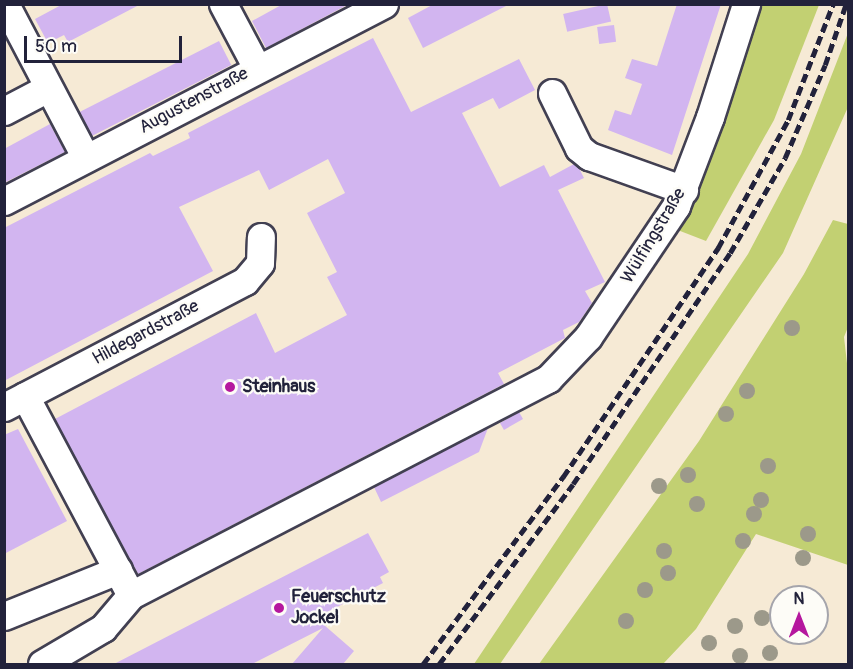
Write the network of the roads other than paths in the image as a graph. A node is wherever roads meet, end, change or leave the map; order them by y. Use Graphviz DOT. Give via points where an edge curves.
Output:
graph roads {
  1 [pos="5,4"];
  2 [pos="223,4"];
  3 [pos="384,4"];
  4 [pos="746,4"];
  5 [pos="257,68"];
  6 [pos="48,88"];
  7 [pos="552,93"];
  8 [pos="4,111"];
  9 [pos="86,158"];
  10 [pos="684,190"];
  11 [pos="4,201"];
  12 [pos="261,237"];
  13 [pos="15,402"];
  14 [pos="118,570"];
  15 [pos="131,595"];
  16 [pos="4,616"];
  17 [pos="42,664"];
  1 -- 6 [label="street"];
  2 -- 5 [label="street"];
  3 -- 5 [label="street, Augustenstraße"];
  4 -- 10 [label="street, Wülfingstraße"];
  5 -- 9 [label="street, Augustenstraße"];
  6 -- 8 [label="street"];
  6 -- 9 [label="street"];
  7 -- 10 [label="street" via="579,148 589,156"];
  9 -- 11 [label="street, Augustenstraße"];
  10 -- 15 [label="street, Wülfingstraße" via="664,227 588,337 549,379"];
  12 -- 13 [label="street, Hildegardstraße" via="260,263 245,281"];
  13 -- 14 [label="street"];
  14 -- 15 [label="street"];
  14 -- 16 [label="street"];
  15 -- 17 [label="street" via="103,628"];
}
